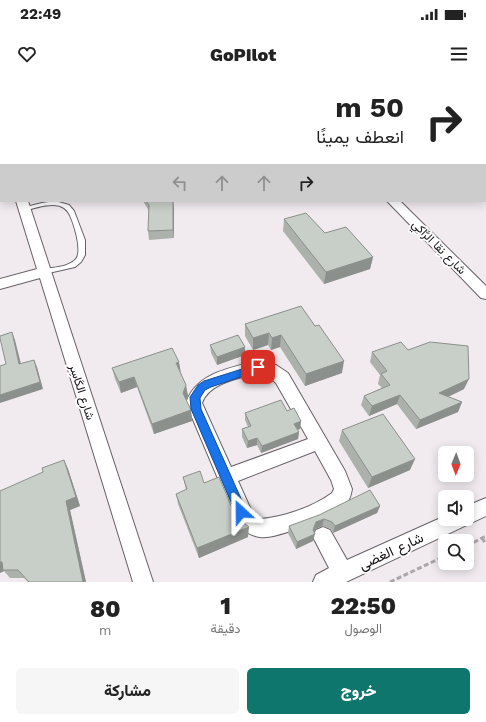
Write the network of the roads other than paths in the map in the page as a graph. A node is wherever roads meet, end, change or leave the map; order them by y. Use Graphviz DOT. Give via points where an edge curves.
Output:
graph roads {
  1 [pos="394,202"];
  2 [pos="23,205"];
  3 [pos="44,272"];
  4 [pos="0,284"];
  5 [pos="486,294"];
  6 [pos="319,442"];
  7 [pos="226,477"];
  8 [pos="486,507"];
  9 [pos="474,513"];
  10 [pos="316,524"];
  11 [pos="444,526"];
  12 [pos="343,573"];
  13 [pos="143,582"];
  14 [pos="323,582"];
  1 -- 5 [label="street, شارع نِقا الرَّاكِي"];
  2 -- 3 [label="street, شارع الكَاسِر"];
  2 -- 3 [label="lane" via="50,204 66,207 71,211 84,248 80,258 72,265"];
  3 -- 4 [label="street"];
  3 -- 13 [label="street, شارع الكَاسِر"];
  6 -- 7 [label="street"];
  6 -- 7 [label="street" via="276,372 258,367 208,384 197,392 194,403"];
  6 -- 10 [label="street" via="339,476 343,490 337,501"];
  7 -- 10 [label="street" via="241,512 251,524 259,528 268,528"];
  8 -- 9 [label="street"];
  10 -- 12 [label="street"];
  11 -- 12 [label="street, شارع الغضى"];
  12 -- 14 [label="street, شارع الغضى"];
}
